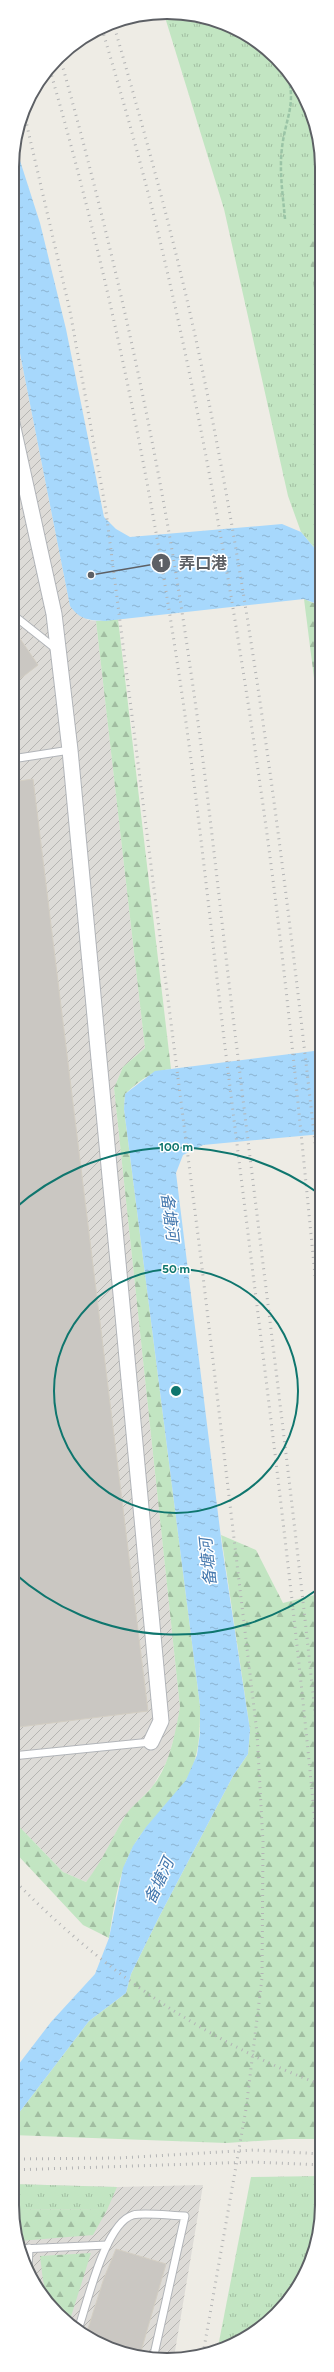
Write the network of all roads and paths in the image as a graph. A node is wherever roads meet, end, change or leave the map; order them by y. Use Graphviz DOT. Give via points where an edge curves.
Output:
graph roads {
  1 [pos="290,85"];
  2 [pos="285,219"];
  3 [pos="19,455"];
  4 [pos="19,620"];
  5 [pos="58,651"];
  6 [pos="70,750"];
  7 [pos="19,758"];
  8 [pos="151,1742"];
  9 [pos="19,1755"];
  10 [pos="107,2245"];
  11 [pos="26,2248"];
  12 [pos="29,2248"];
  13 [pos="29,2258"];
  14 [pos="80,2324"];
  15 [pos="154,2353"];
  1 -- 2 [label="path" via="292,101 282,147"];
  3 -- 5 [label="street" via="54,614"];
  4 -- 5 [label="lane"];
  5 -- 6 [label="street"];
  6 -- 7 [label="lane"];
  6 -- 8 [label="street" via="161,1721"];
  8 -- 9 [label="lane"];
  10 -- 12 [label="lane"];
  10 -- 14 [label="lane"];
  10 -- 15 [label="lane" via="120,2224 133,2215 186,2216"];
  11 -- 12 [label="lane"];
  12 -- 13 [label="lane"];
}
